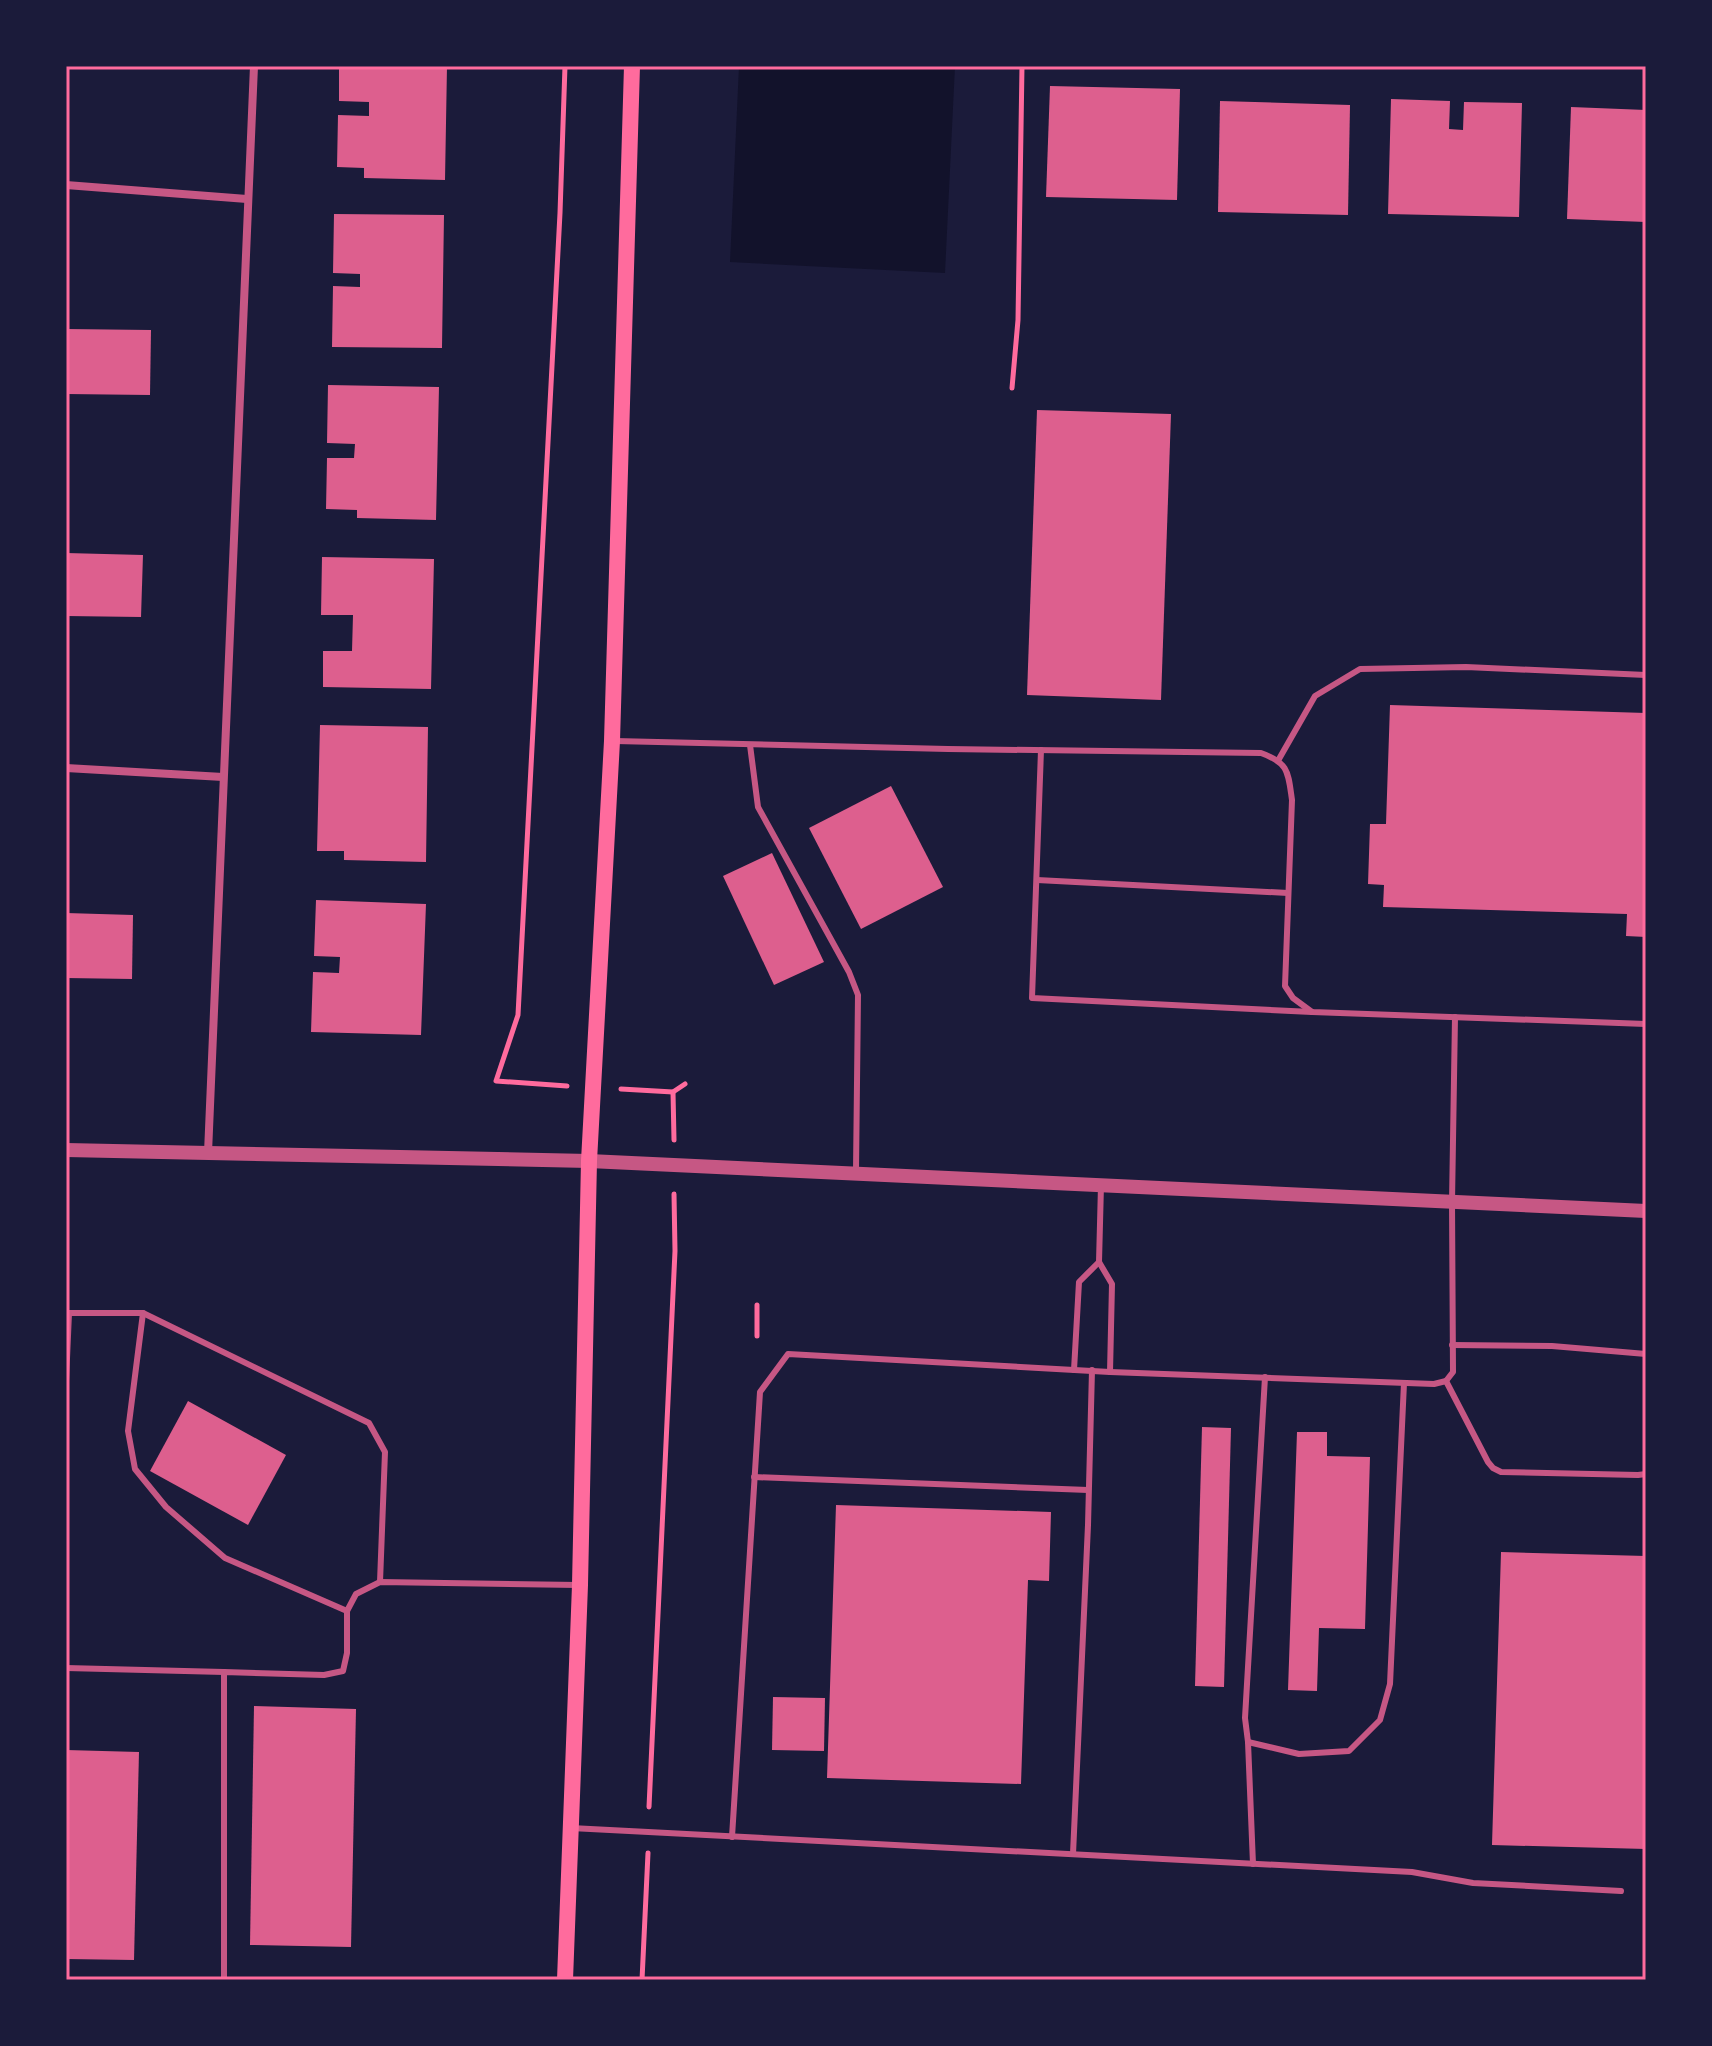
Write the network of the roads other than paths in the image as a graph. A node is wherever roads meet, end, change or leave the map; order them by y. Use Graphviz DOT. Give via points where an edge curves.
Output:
graph roads {
  1 [pos="254,66"];
  2 [pos="632,66"];
  3 [pos="66,185"];
  4 [pos="247,199"];
  5 [pos="1646,675"];
  6 [pos="612,741"];
  7 [pos="750,745"];
  8 [pos="1041,750"];
  9 [pos="1279,759"];
  10 [pos="66,768"];
  11 [pos="223,777"];
  12 [pos="1037,880"];
  13 [pos="1288,893"];
  14 [pos="1312,1012"];
  15 [pos="1455,1017"];
  16 [pos="1646,1024"];
  17 [pos="66,1150"];
  18 [pos="208,1153"];
  19 [pos="589,1161"];
  20 [pos="856,1174"];
  21 [pos="1101,1185"];
  22 [pos="1452,1202"];
  23 [pos="1646,1211"];
  24 [pos="1099,1262"];
  25 [pos="68,1313"];
  26 [pos="143,1313"];
  27 [pos="67,1340"];
  28 [pos="1452,1345"];
  29 [pos="1646,1354"];
  30 [pos="1074,1370"];
  31 [pos="1092,1370"];
  32 [pos="1110,1372"];
  33 [pos="1265,1377"];
  34 [pos="66,1381"];
  35 [pos="1446,1381"];
  36 [pos="1404,1383"];
  37 [pos="1646,1474"];
  38 [pos="754,1477"];
  39 [pos="1088,1490"];
  40 [pos="380,1582"];
  41 [pos="580,1585"];
  42 [pos="347,1611"];
  43 [pos="66,1668"];
  44 [pos="224,1672"];
  45 [pos="1248,1742"];
  46 [pos="571,1828"];
  47 [pos="732,1837"];
  48 [pos="1073,1854"];
  49 [pos="1253,1864"];
  50 [pos="1621,1891"];
  51 [pos="224,1980"];
  52 [pos="565,1980"];
  1 -- 4 [label="street"];
  2 -- 6 [label="main road"];
  3 -- 4 [label="street"];
  4 -- 11 [label="street"];
  5 -- 9 [label="lane" via="1466,667 1360,669 1315,696"];
  6 -- 7 [label="lane"];
  6 -- 19 [label="main road"];
  7 -- 8 [label="lane"];
  7 -- 20 [label="lane" via="758,807 858,995"];
  8 -- 9 [label="lane" via="1261,753"];
  8 -- 12 [label="lane"];
  9 -- 13 [label="lane" via="1288,774 1292,800"];
  10 -- 11 [label="street"];
  11 -- 18 [label="street"];
  12 -- 13 [label="lane"];
  12 -- 14 [label="lane" via="1032,998"];
  13 -- 14 [label="lane" via="1285,986"];
  14 -- 15 [label="lane"];
  15 -- 16 [label="lane"];
  15 -- 22 [label="lane"];
  17 -- 18 [label="street"];
  18 -- 19 [label="street"];
  19 -- 20 [label="street"];
  19 -- 41 [label="main road"];
  20 -- 21 [label="street"];
  21 -- 22 [label="street"];
  21 -- 24 [label="lane"];
  22 -- 23 [label="street"];
  22 -- 28 [label="lane"];
  24 -- 30 [label="lane" via="1079,1282"];
  24 -- 32 [label="lane" via="1112,1284"];
  25 -- 26 [label="lane"];
  25 -- 27 [label="lane"];
  26 -- 40 [label="lane" via="369,1423 385,1452"];
  26 -- 42 [label="lane" via="128,1431 135,1469 166,1507 225,1558"];
  27 -- 34 [label="lane"];
  28 -- 29 [label="lane"];
  28 -- 35 [label="lane" via="1453,1372"];
  30 -- 31 [label="lane"];
  30 -- 38 [label="lane" via="788,1354 760,1392"];
  31 -- 32 [label="lane"];
  31 -- 39 [label="lane"];
  32 -- 33 [label="lane"];
  33 -- 36 [label="lane"];
  33 -- 45 [label="lane" via="1245,1718"];
  35 -- 36 [label="lane"];
  35 -- 37 [label="lane" via="1488,1462 1501,1472"];
  36 -- 45 [label="lane" via="1390,1684 1380,1720 1349,1751 1299,1754"];
  38 -- 39 [label="lane"];
  38 -- 47 [label="lane"];
  39 -- 48 [label="lane"];
  40 -- 41 [label="lane"];
  40 -- 42 [label="lane" via="356,1594"];
  41 -- 46 [label="main road"];
  42 -- 44 [label="lane" via="343,1671"];
  43 -- 44 [label="lane"];
  44 -- 51 [label="lane"];
  45 -- 49 [label="lane"];
  46 -- 47 [label="lane"];
  46 -- 52 [label="main road"];
  47 -- 48 [label="lane"];
  48 -- 49 [label="lane"];
  49 -- 50 [label="lane"];
}
